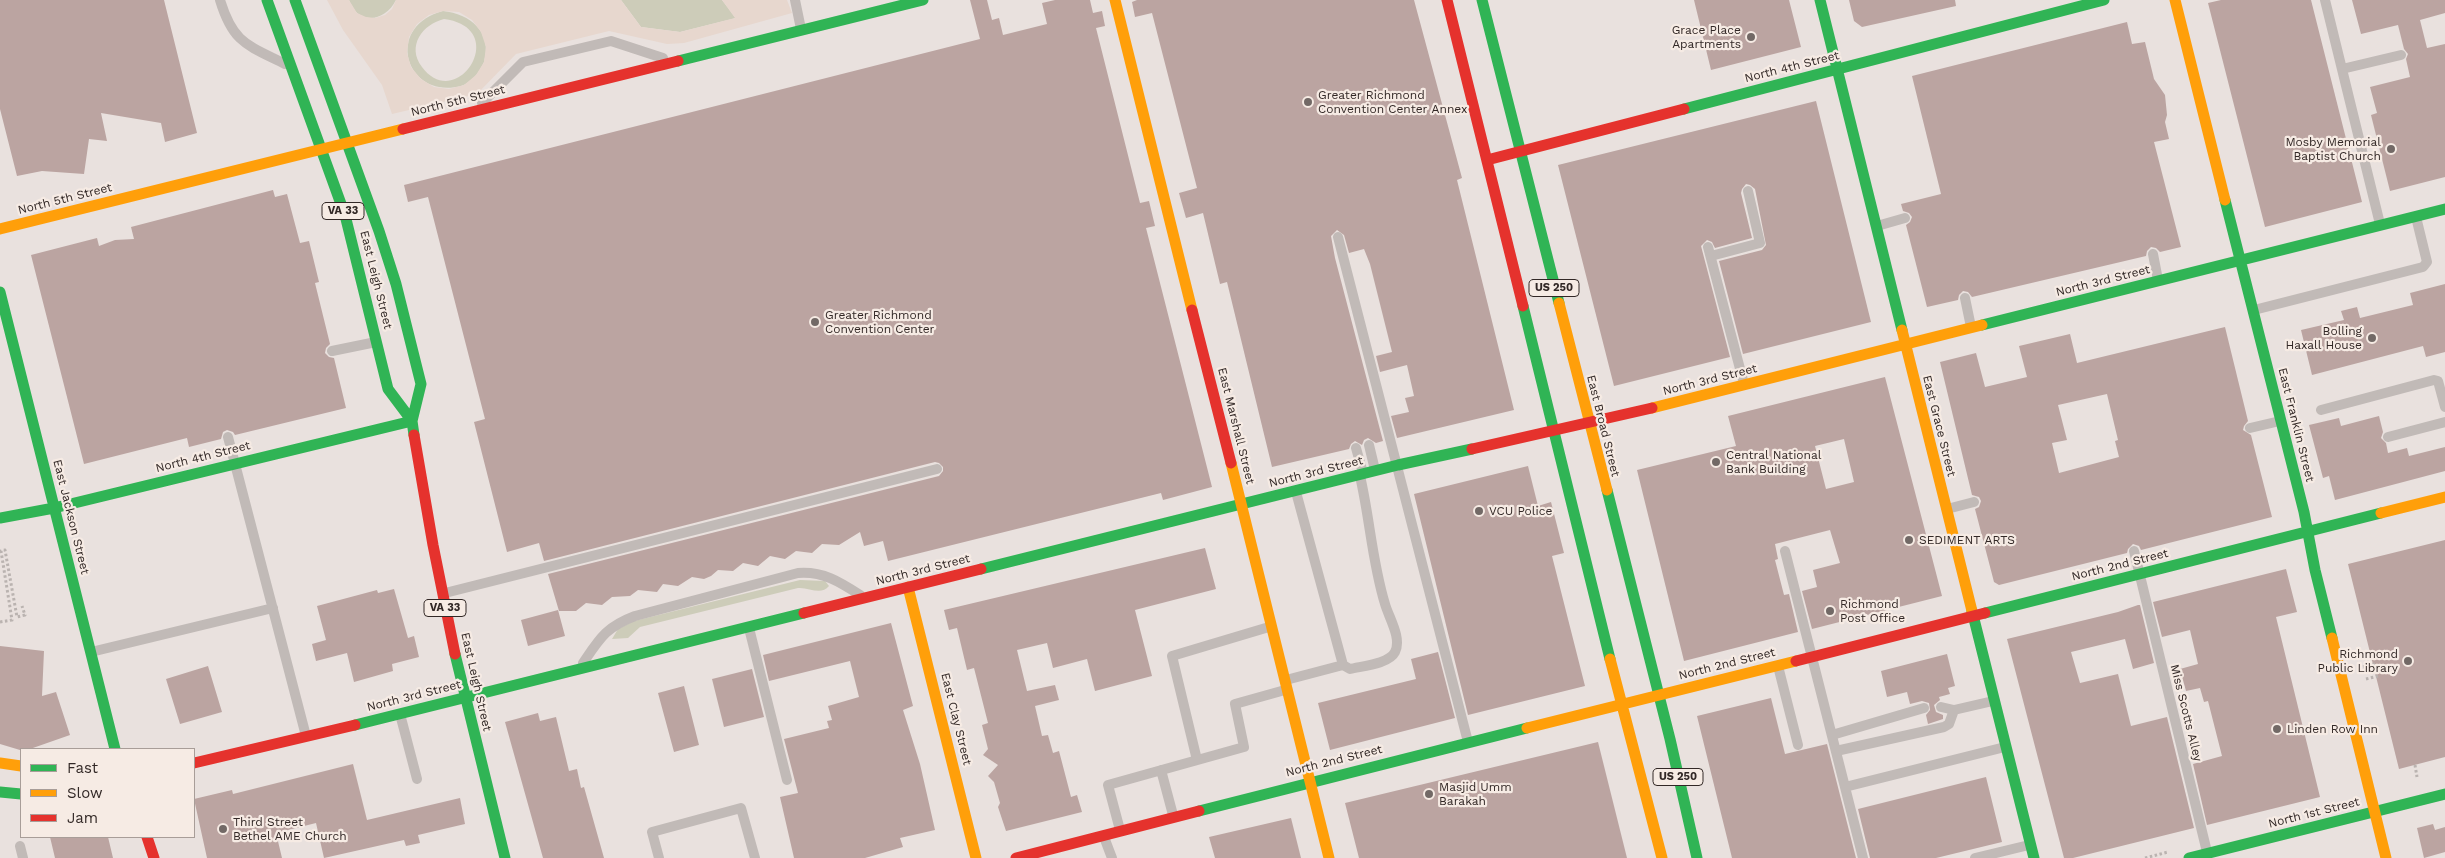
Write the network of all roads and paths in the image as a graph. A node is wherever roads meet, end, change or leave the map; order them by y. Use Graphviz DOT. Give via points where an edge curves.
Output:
graph roads {
  1 [pos="220,0"];
  2 [pos="267,0"];
  3 [pos="295,0"];
  4 [pos="795,0"];
  5 [pos="924,0"];
  6 [pos="1116,0"];
  7 [pos="1448,0"];
  8 [pos="1482,0"];
  9 [pos="1820,0"];
  10 [pos="2104,0"];
  11 [pos="2176,0"];
  12 [pos="2325,0"];
  13 [pos="802,30"];
  14 [pos="2401,55"];
  15 [pos="674,62"];
  16 [pos="291,66"];
  17 [pos="1838,69"];
  18 [pos="2342,69"];
  19 [pos="475,111"];
  20 [pos="1520,151"];
  21 [pos="1487,160"];
  22 [pos="1748,191"];
  23 [pos="2445,209"];
  24 [pos="2416,216"];
  25 [pos="1905,218"];
  26 [pos="2381,225"];
  27 [pos="1876,226"];
  28 [pos="0,229"];
  29 [pos="1338,237"];
  30 [pos="2153,254"];
  31 [pos="2240,261"];
  32 [pos="2159,281"];
  33 [pos="0,292"];
  34 [pos="1964,298"];
  35 [pos="2253,310"];
  36 [pos="1971,328"];
  37 [pos="377,342"];
  38 [pos="1904,345"];
  39 [pos="332,351"];
  40 [pos="1744,385"];
  41 [pos="2445,408"];
  42 [pos="2322,410"];
  43 [pos="2281,421"];
  44 [pos="412,422"];
  45 [pos="2445,422"];
  46 [pos="1589,424"];
  47 [pos="2250,428"];
  48 [pos="1554,432"];
  49 [pos="228,437"];
  50 [pos="2388,437"];
  51 [pos="1369,445"];
  52 [pos="1356,448"];
  53 [pos="236,463"];
  54 [pos="1398,465"];
  55 [pos="937,469"];
  56 [pos="1376,471"];
  57 [pos="1361,474"];
  58 [pos="1296,490"];
  59 [pos="2445,497"];
  60 [pos="1974,502"];
  61 [pos="1241,504"];
  62 [pos="54,508"];
  63 [pos="1946,509"];
  64 [pos="0,518"];
  65 [pos="2308,532"];
  66 [pos="1785,551"];
  67 [pos="2134,551"];
  68 [pos="2140,574"];
  69 [pos="908,588"];
  70 [pos="442,594"];
  71 [pos="865,598"];
  72 [pos="22,606"];
  73 [pos="273,608"];
  74 [pos="1973,616"];
  75 [pos="0,622"];
  76 [pos="1272,626"];
  77 [pos="748,628"];
  78 [pos="90,652"];
  79 [pos="2372,653"];
  80 [pos="2360,656"];
  81 [pos="1812,657"];
  82 [pos="2375,664"];
  83 [pos="1343,665"];
  84 [pos="1778,665"];
  85 [pos="2363,667"];
  86 [pos="578,670"];
  87 [pos="2378,676"];
  88 [pos="2366,679"];
  89 [pos="1287,685"];
  90 [pos="1658,696"];
  91 [pos="465,698"];
  92 [pos="1994,701"];
  93 [pos="1622,705"];
  94 [pos="1941,707"];
  95 [pos="1924,708"];
  96 [pos="1954,710"];
  97 [pos="400,714"];
  98 [pos="1832,735"];
  99 [pos="306,737"];
  100 [pos="1468,742"];
  101 [pos="1798,745"];
  102 [pos="2006,746"];
  103 [pos="115,748"];
  104 [pos="1836,751"];
  105 [pos="1197,760"];
  106 [pos="0,762"];
  107 [pos="195,763"];
  108 [pos="2415,765"];
  109 [pos="20,766"];
  110 [pos="1161,770"];
  111 [pos="2417,777"];
  112 [pos="417,778"];
  113 [pos="787,780"];
  114 [pos="1310,782"];
  115 [pos="1844,787"];
  116 [pos="0,792"];
  117 [pos="20,794"];
  118 [pos="2445,794"];
  119 [pos="2374,812"];
  120 [pos="1173,816"];
  121 [pos="1120,830"];
  122 [pos="1103,834"];
  123 [pos="147,838"];
  124 [pos="2030,844"];
  125 [pos="20,846"];
  126 [pos="2208,856"];
  127 [pos="23,858"];
  128 [pos="154,858"];
  129 [pos="504,858"];
  130 [pos="659,858"];
  131 [pos="755,858"];
  132 [pos="976,858"];
  133 [pos="1016,858"];
  134 [pos="1112,858"];
  135 [pos="1329,858"];
  136 [pos="1662,858"];
  137 [pos="1697,858"];
  138 [pos="1863,858"];
  139 [pos="1975,858"];
  140 [pos="2034,858"];
  141 [pos="2189,858"];
  142 [pos="2386,858"];
  1 -- 16 [label="lane" via="235,35"];
  2 -- 16 [label="street, East Leigh Street / VA 33"];
  3 -- 44 [label="street, East Leigh Street / VA 33" via="396,284 421,384"];
  4 -- 13 [label="lane"];
  5 -- 13 [label="street, North 5th Street"];
  6 -- 61 [label="street, East Marshall Street"];
  7 -- 21 [label="street, US 250"];
  8 -- 20 [label="street, East Broad Street / US 250"];
  9 -- 17 [label="street, East Grace Street"];
  10 -- 17 [label="street, North 4th Street"];
  11 -- 31 [label="street, East Franklin Street"];
  12 -- 18 [label="lane"];
  13 -- 15 [label="street, North 5th Street"];
  14 -- 18 [label="lane"];
  15 -- 19 [label="street, North 5th Street"];
  15 -- 19 [label="lane" via="611,41 523,62"];
  16 -- 37 [label="street, East Leigh Street / VA 33" via="345,216"];
  17 -- 20 [label="street, North 4th Street"];
  17 -- 27 [label="street, East Grace Street"];
  18 -- 26 [label="lane"];
  19 -- 28 [label="street, North 5th Street"];
  20 -- 21 [label="street, North 4th Street"];
  20 -- 46 [label="street, East Broad Street / US 250"];
  21 -- 48 [label="street, US 250"];
  22 -- 40 [label="lane" via="1760,243 1710,252"];
  23 -- 24 [label="street, North 3rd Street"];
  24 -- 26 [label="street, North 3rd Street"];
  24 -- 35 [label="lane" via="2427,262 2423,267"];
  25 -- 27 [label="lane"];
  26 -- 31 [label="street, North 3rd Street"];
  27 -- 38 [label="street, East Grace Street"];
  29 -- 54 [label="lane"];
  30 -- 32 [label="lane"];
  31 -- 32 [label="street, North 3rd Street"];
  31 -- 35 [label="street, East Franklin Street"];
  32 -- 36 [label="street, North 3rd Street"];
  33 -- 62 [label="street, East Jackson Street"];
  34 -- 36 [label="lane"];
  35 -- 43 [label="street, East Franklin Street"];
  36 -- 38 [label="street, North 3rd Street"];
  37 -- 39 [label="lane"];
  37 -- 44 [label="street, East Leigh Street / VA 33" via="388,389"];
  38 -- 40 [label="street, North 3rd Street"];
  38 -- 63 [label="street, East Grace Street"];
  40 -- 46 [label="street, North 3rd Street"];
  41 -- 42 [label="lane" via="2438,381 2434,380"];
  43 -- 47 [label="lane"];
  43 -- 65 [label="street, East Franklin Street"];
  44 -- 53 [label="street, North 4th Street"];
  44 -- 70 [label="street, East Leigh Street / VA 33"];
  45 -- 50 [label="lane"];
  46 -- 48 [label="street, North 3rd Street"];
  46 -- 90 [label="street, East Broad Street / US 250"];
  48 -- 54 [label="street, North 3rd Street"];
  48 -- 93 [label="street, US 250"];
  49 -- 53 [label="lane"];
  51 -- 56 [label="lane"];
  52 -- 57 [label="lane"];
  53 -- 62 [label="street, North 4th Street"];
  53 -- 73 [label="lane"];
  54 -- 56 [label="street, North 3rd Street"];
  54 -- 100 [label="lane"];
  55 -- 70 [label="lane"];
  56 -- 57 [label="street, North 3rd Street"];
  57 -- 58 [label="street, North 3rd Street"];
  57 -- 83 [label="lane" via="1373,558 1398,642 1389,658 1350,669"];
  58 -- 61 [label="street, North 3rd Street"];
  58 -- 83 [label="lane"];
  59 -- 65 [label="street, North 2nd Street"];
  60 -- 63 [label="lane"];
  61 -- 69 [label="street, North 3rd Street"];
  61 -- 76 [label="street, East Marshall Street"];
  62 -- 64 [label="street, North 4th Street"];
  62 -- 78 [label="street, East Jackson Street"];
  63 -- 74 [label="street, East Grace Street"];
  65 -- 68 [label="street, North 2nd Street"];
  65 -- 119 [label="street, East Franklin Street"];
  66 -- 81 [label="lane"];
  67 -- 68 [label="lane, Miss Scotts Alley"];
  68 -- 74 [label="street, North 2nd Street"];
  68 -- 126 [label="lane, Miss Scotts Alley"];
  69 -- 71 [label="street, North 3rd Street"];
  69 -- 132 [label="street, East Clay Street"];
  70 -- 91 [label="street, East Leigh Street / VA 33"];
  71 -- 77 [label="street, North 3rd Street"];
  71 -- 86 [label="lane" via="834,578 810,572 798,573 616,623 598,640"];
  72 -- 75 [label="path" via="25,615 17,618 5,550 1,551 12,620"];
  73 -- 78 [label="lane"];
  73 -- 99 [label="lane"];
  74 -- 81 [label="street, North 2nd Street"];
  74 -- 92 [label="street, East Grace Street"];
  76 -- 89 [label="street, East Marshall Street"];
  76 -- 105 [label="lane" via="1172,656"];
  77 -- 86 [label="street, North 3rd Street"];
  77 -- 113 [label="lane"];
  78 -- 103 [label="street, East Jackson Street"];
  79 -- 80 [label="path"];
  81 -- 84 [label="street, North 2nd Street"];
  81 -- 98 [label="lane"];
  82 -- 85 [label="path"];
  83 -- 89 [label="lane"];
  84 -- 90 [label="street, North 2nd Street"];
  84 -- 101 [label="lane"];
  86 -- 91 [label="street, North 3rd Street"];
  87 -- 88 [label="path"];
  89 -- 105 [label="lane" via="1235,704 1244,747"];
  89 -- 114 [label="street, East Marshall Street"];
  90 -- 93 [label="street, North 2nd Street"];
  90 -- 137 [label="street, East Broad Street / US 250"];
  91 -- 97 [label="street, North 3rd Street"];
  91 -- 129 [label="street, East Leigh Street / VA 33"];
  92 -- 96 [label="lane"];
  92 -- 102 [label="street, East Grace Street"];
  93 -- 100 [label="street, North 2nd Street"];
  93 -- 136 [label="street, US 250"];
  94 -- 96 [label="lane"];
  95 -- 98 [label="lane"];
  96 -- 104 [label="lane" via="1949,724 1944,727"];
  97 -- 99 [label="street, North 3rd Street"];
  97 -- 112 [label="lane"];
  98 -- 104 [label="lane"];
  99 -- 107 [label="street, North 3rd Street"];
  100 -- 114 [label="street, North 2nd Street"];
  102 -- 115 [label="lane"];
  102 -- 124 [label="street, East Grace Street"];
  104 -- 115 [label="lane"];
  105 -- 110 [label="lane"];
  106 -- 109 [label="street"];
  108 -- 111 [label="path"];
  110 -- 120 [label="lane"];
  110 -- 121 [label="lane" via="1108,785"];
  114 -- 120 [label="street, North 2nd Street"];
  114 -- 135 [label="street, East Marshall Street"];
  115 -- 138 [label="lane"];
  116 -- 117 [label="street"];
  118 -- 119 [label="street, North 1st Street"];
  119 -- 126 [label="street, North 1st Street"];
  119 -- 142 [label="street, East Franklin Street"];
  120 -- 121 [label="street, North 2nd Street"];
  121 -- 122 [label="street, North 2nd Street"];
  122 -- 133 [label="street, North 2nd Street"];
  122 -- 134 [label="lane"];
  123 -- 128 [label="street"];
  124 -- 139 [label="lane"];
  124 -- 140 [label="street, East Grace Street"];
  125 -- 127 [label="lane"];
  126 -- 141 [label="street, North 1st Street"];
  130 -- 131 [label="lane" via="652,832 741,808"];
}
